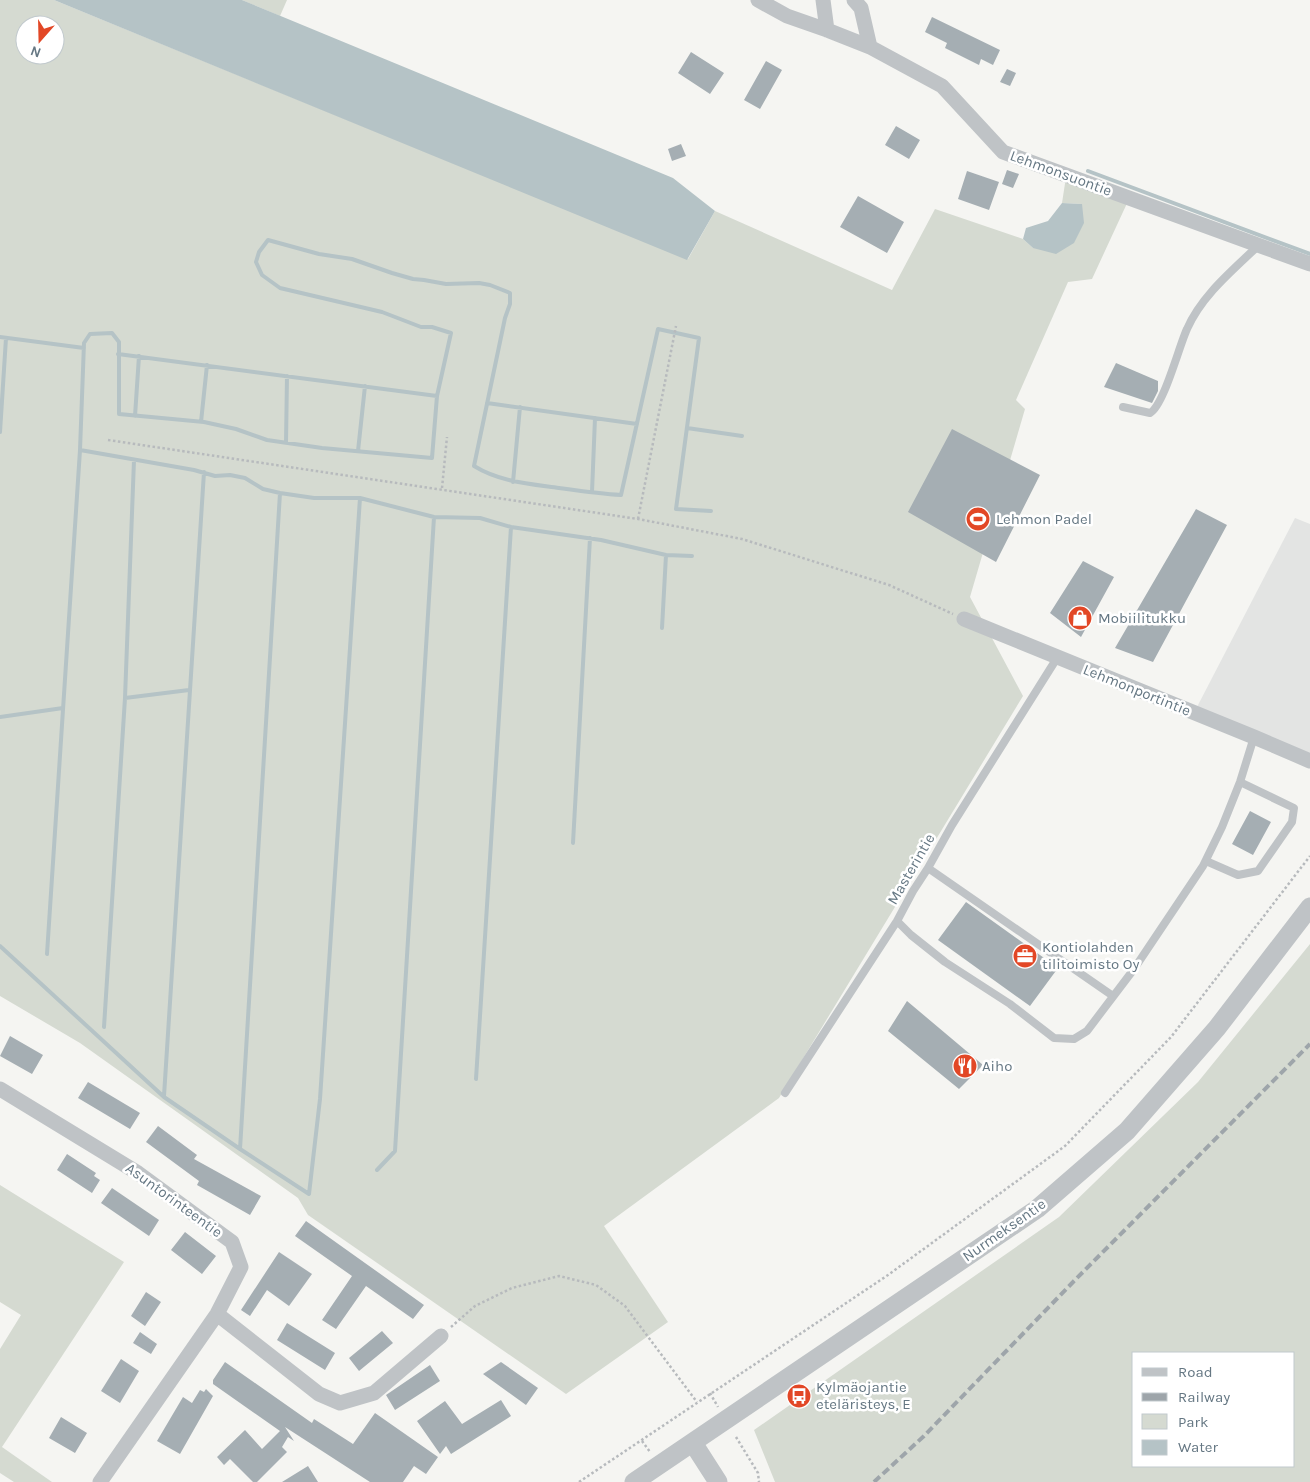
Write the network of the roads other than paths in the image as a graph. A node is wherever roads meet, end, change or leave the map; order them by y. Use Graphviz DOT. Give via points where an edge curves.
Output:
graph roads {
  1 [pos="758,0"];
  2 [pos="823,0"];
  3 [pos="854,0"];
  4 [pos="827,30"];
  5 [pos="870,47"];
  6 [pos="1259,245"];
  7 [pos="1310,264"];
  8 [pos="1123,407"];
  9 [pos="964,618"];
  10 [pos="1057,658"];
  11 [pos="1254,736"];
  12 [pos="1310,762"];
  13 [pos="1240,782"];
  14 [pos="1206,861"];
  15 [pos="928,868"];
  16 [pos="1310,908"];
  17 [pos="897,921"];
  18 [pos="1113,996"];
  19 [pos="0,1089"];
  20 [pos="785,1093"];
  21 [pos="217,1314"];
  22 [pos="441,1336"];
  23 [pos="693,1443"];
  24 [pos="100,1482"];
  25 [pos="634,1482"];
  26 [pos="718,1482"];
  1 -- 4 [label="street, Lehmonsuontie" via="787,16"];
  2 -- 4 [label="street"];
  3 -- 5 [label="street" via="861,8"];
  4 -- 5 [label="street, Lehmonsuontie"];
  5 -- 6 [label="street, Lehmonsuontie" via="942,86 1003,152"];
  6 -- 7 [label="street, Lehmonsuontie"];
  6 -- 8 [label="lane" via="1215,287 1187,328 1155,410 1150,413"];
  9 -- 10 [label="street, Lehmonportintie"];
  10 -- 11 [label="street, Lehmonportintie"];
  10 -- 15 [label="lane, Masterintie"];
  11 -- 12 [label="street, Lehmonportintie"];
  11 -- 13 [label="lane"];
  13 -- 14 [label="lane"];
  13 -- 14 [label="lane" via="1294,808 1292,822 1258,871 1238,875"];
  14 -- 18 [label="lane"];
  15 -- 17 [label="lane, Masterintie"];
  15 -- 18 [label="lane"];
  16 -- 23 [label="street, Nurmeksentie" via="1217,1028 1127,1131 1037,1209"];
  17 -- 18 [label="lane" via="945,962 1010,1004 1054,1038 1074,1039 1087,1031"];
  17 -- 20 [label="lane, Masterintie"];
  19 -- 21 [label="street, Asuntorinteentie" via="138,1172 232,1242 241,1267"];
  21 -- 22 [label="street" via="319,1394 340,1403 374,1393"];
  21 -- 24 [label="street, Asuntorinteentie"];
  23 -- 25 [label="street, Nurmeksentie"];
  23 -- 26 [label="street"];
}
